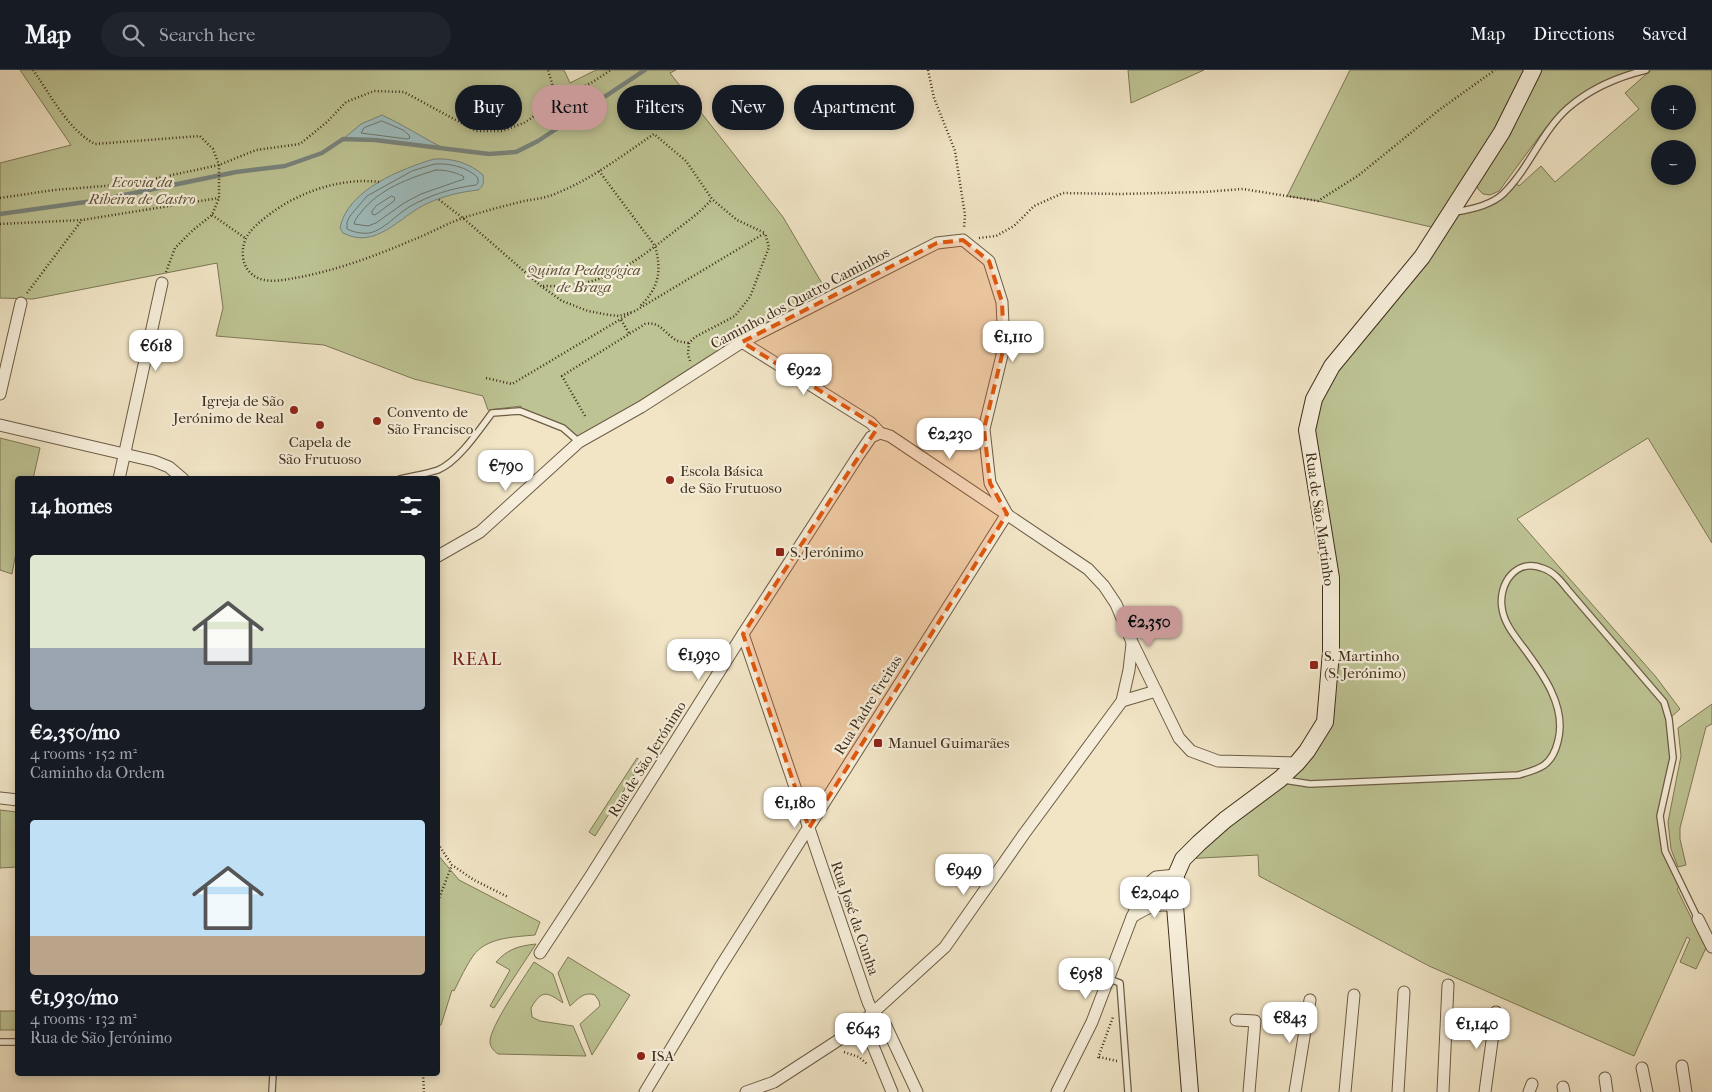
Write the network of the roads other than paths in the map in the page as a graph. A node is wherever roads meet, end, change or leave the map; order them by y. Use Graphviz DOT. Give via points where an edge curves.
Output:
graph roads {
  1 [pos="1533,70"];
  2 [pos="1646,70"];
  3 [pos="1452,212"];
  4 [pos="162,283"];
  5 [pos="21,303"];
  6 [pos="742,342"];
  7 [pos="0,394"];
  8 [pos="0,426"];
  9 [pos="880,433"];
  10 [pos="580,442"];
  11 [pos="124,454"];
  12 [pos="120,476"];
  13 [pos="179,476"];
  14 [pos="412,476"];
  15 [pos="1007,514"];
  16 [pos="440,555"];
  17 [pos="743,634"];
  18 [pos="1132,642"];
  19 [pos="1156,691"];
  20 [pos="1122,701"];
  21 [pos="1297,763"];
  22 [pos="1280,779"];
  23 [pos="0,798"];
  24 [pos="15,800"];
  25 [pos="809,828"];
  26 [pos="1176,875"];
  27 [pos="1175,906"];
  28 [pos="1132,917"];
  29 [pos="1698,920"];
  30 [pos="1712,947"];
  31 [pos="540,953"];
  32 [pos="1108,979"];
  33 [pos="1448,985"];
  34 [pos="1404,992"];
  35 [pos="1354,995"];
  36 [pos="1310,1000"];
  37 [pos="1496,1012"];
  38 [pos="873,1013"];
  39 [pos="1236,1020"];
  40 [pos="0,1042"];
  41 [pos="15,1042"];
  42 [pos="1682,1066"];
  43 [pos="1642,1068"];
  44 [pos="273,1076"];
  45 [pos="1605,1078"];
  46 [pos="272,1092"];
  47 [pos="645,1092"];
  48 [pos="746,1092"];
  49 [pos="892,1092"];
  50 [pos="917,1092"];
  51 [pos="1057,1092"];
  52 [pos="1128,1092"];
  53 [pos="1190,1092"];
  54 [pos="1249,1092"];
  55 [pos="1295,1092"];
  56 [pos="1344,1092"];
  57 [pos="1398,1092"];
  58 [pos="1443,1092"];
  59 [pos="1485,1092"];
  60 [pos="1607,1092"];
  61 [pos="1647,1092"];
  62 [pos="1686,1092"];
  1 -- 3 [label="street, Rua de São Martinho" via="1502,132"];
  2 -- 3 [label="lane" via="1605,83 1567,109 1502,195 1473,210"];
  3 -- 21 [label="street, Rua de São Martinho" via="1422,257 1332,366 1314,399 1307,430 1330,578 1331,652 1325,722"];
  4 -- 11 [label="street"];
  5 -- 7 [label="street"];
  6 -- 9 [label="street" via="871,423"];
  6 -- 10 [label="street, Caminho dos Quatro Caminhos"];
  6 -- 15 [label="street, Caminho dos Quatro Caminhos" via="937,243 963,240 989,261 1002,302 1004,347 984,428 990,483"];
  8 -- 11 [label="street"];
  9 -- 15 [label="street" via="890,436"];
  9 -- 17 [label="street, Rua de São Jerónimo" via="871,437"];
  10 -- 14 [label="lane" via="563,428 520,411 492,413 459,454 440,469"];
  10 -- 16 [label="street, Caminho dos Quatro Caminhos" via="480,532"];
  11 -- 12 [label="street"];
  11 -- 13 [label="street" via="154,461"];
  15 -- 18 [label="street" via="1088,568 1116,604"];
  15 -- 25 [label="street, Rua Padre Freitas"];
  17 -- 25 [label="street, Rua José da Cunha"];
  17 -- 31 [label="street, Rua de São Jerónimo"];
  18 -- 19 [label="street"];
  18 -- 20 [label="street"];
  19 -- 20 [label="street"];
  19 -- 21 [label="street" via="1178,738 1191,751 1218,761"];
  20 -- 38 [label="street" via="944,947"];
  21 -- 22 [label="street, Rua de São Martinho"];
  22 -- 26 [label="street, Rua de São Martinho" via="1199,843 1183,859"];
  22 -- 29 [label="lane" via="1310,784 1488,777 1518,775 1541,768 1555,753 1560,734 1560,713 1551,691 1507,626 1501,593 1514,571 1528,566 1541,567 1568,590 1664,702 1673,758 1660,816 1666,851"];
  23 -- 24 [label="street"];
  25 -- 38 [label="street, Rua José da Cunha"];
  25 -- 47 [label="street, Rua Padre Freitas"];
  26 -- 27 [label="street, Rua de São Martinho"];
  26 -- 28 [label="street" via="1156,877 1148,884"];
  27 -- 28 [label="street" via="1150,907"];
  27 -- 53 [label="street, Rua de São Martinho"];
  28 -- 32 [label="street"];
  29 -- 30 [label="street"];
  32 -- 51 [label="street" via="1092,1022"];
  32 -- 52 [label="lane" via="1120,983"];
  33 -- 58 [label="street"];
  34 -- 57 [label="street"];
  35 -- 56 [label="street"];
  36 -- 55 [label="street"];
  37 -- 59 [label="street"];
  38 -- 48 [label="street" via="854,1030 774,1082"];
  38 -- 49 [label="street" via="869,1036"];
  38 -- 50 [label="street" via="886,1026"];
  39 -- 54 [label="street" via="1255,1021"];
  40 -- 41 [label="lane"];
  42 -- 62 [label="street"];
  43 -- 61 [label="street"];
  44 -- 46 [label="lane"];
  45 -- 60 [label="street"];
}
